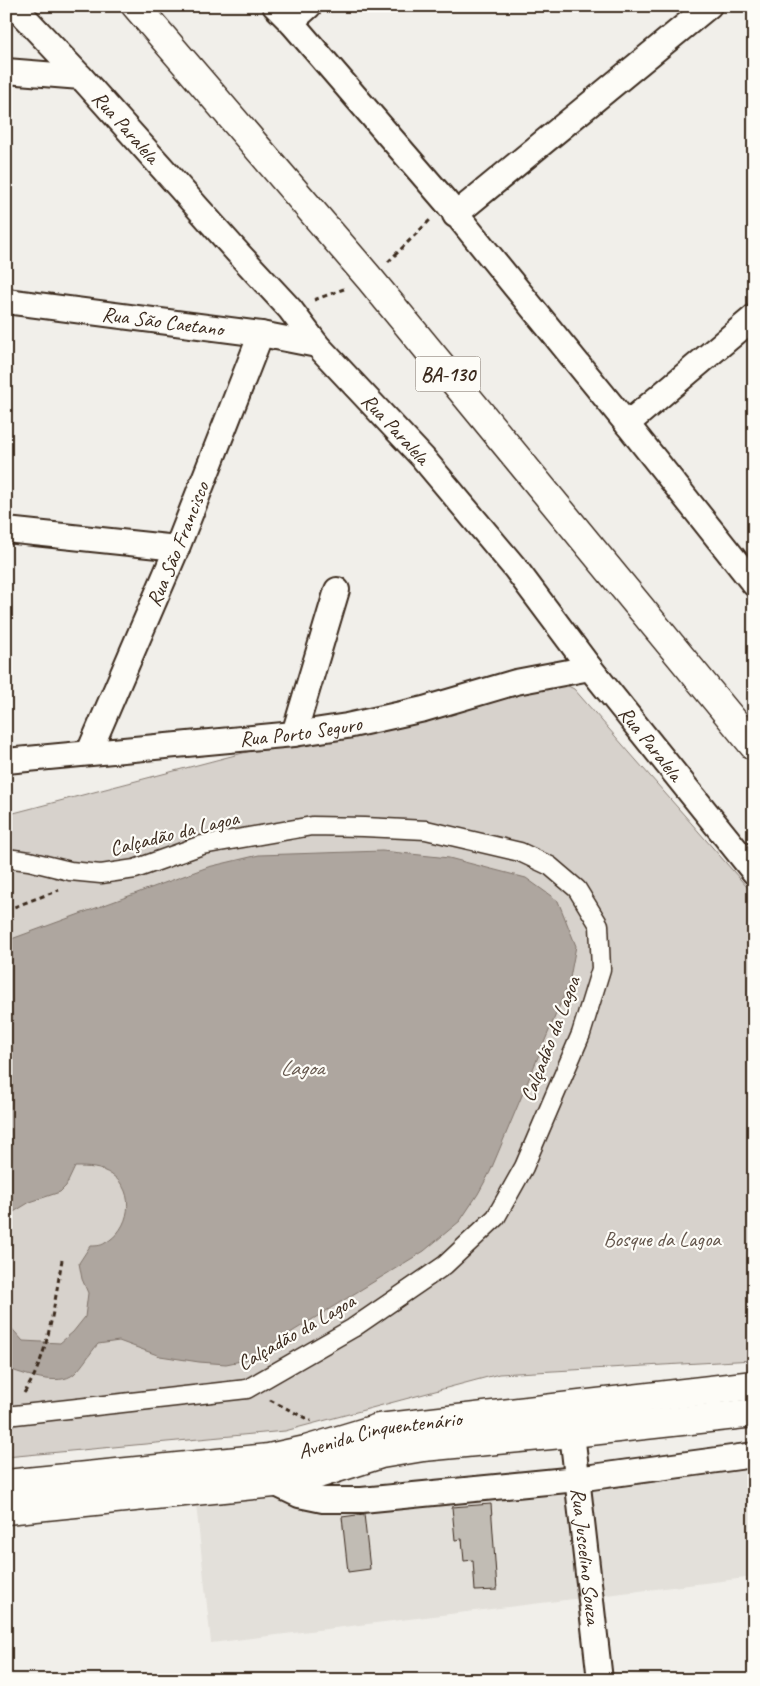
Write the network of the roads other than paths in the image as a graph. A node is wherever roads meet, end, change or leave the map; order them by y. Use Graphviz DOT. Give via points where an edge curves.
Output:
graph roads {
  1 [pos="14,6"];
  2 [pos="136,6"];
  3 [pos="309,6"];
  4 [pos="709,6"];
  5 [pos="283,14"];
  6 [pos="6,71"];
  7 [pos="81,77"];
  8 [pos="451,209"];
  9 [pos="6,301"];
  10 [pos="754,317"];
  11 [pos="261,334"];
  12 [pos="316,345"];
  13 [pos="627,424"];
  14 [pos="6,530"];
  15 [pos="177,548"];
  16 [pos="754,584"];
  17 [pos="336,590"];
  18 [pos="590,668"];
  19 [pos="294,734"];
  20 [pos="754,746"];
  21 [pos="89,752"];
  22 [pos="6,761"];
  23 [pos="6,858"];
  24 [pos="754,872"];
  25 [pos="754,1385"];
  26 [pos="754,1413"];
  27 [pos="6,1416"];
  28 [pos="572,1433"];
  29 [pos="754,1455"];
  30 [pos="577,1479"];
  31 [pos="274,1483"];
  32 [pos="6,1484"];
  33 [pos="6,1510"];
  34 [pos="600,1680"];
  1 -- 7 [label="street, Rua Paralela"];
  2 -- 20 [label="main road, BA-130" via="370,279"];
  3 -- 5 [label="street"];
  4 -- 8 [label="street"];
  5 -- 8 [label="street"];
  6 -- 7 [label="street"];
  7 -- 12 [label="street, Rua Paralela" via="290,309"];
  8 -- 13 [label="street"];
  9 -- 11 [label="street, Rua São Caetano"];
  10 -- 13 [label="street"];
  11 -- 12 [label="street, Rua São Caetano"];
  11 -- 15 [label="street, Rua São Francisco"];
  12 -- 18 [label="street, Rua Paralela" via="423,458 516,569"];
  13 -- 16 [label="street"];
  14 -- 15 [label="street"];
  15 -- 21 [label="street, Rua São Francisco"];
  17 -- 19 [label="street"];
  18 -- 19 [label="street, Rua Porto Seguro" via="516,682 375,721"];
  18 -- 24 [label="street, Rua Paralela"];
  19 -- 21 [label="street, Rua Porto Seguro"];
  21 -- 22 [label="street, Rua Porto Seguro"];
  23 -- 27 [label="street, Calçadão da Lagoa" via="101,874 135,869 202,845 312,826 426,830 520,852 550,866 578,889 599,925 601,969 581,1034 524,1166 496,1217 445,1265 353,1328 247,1389"];
  25 -- 32 [label="main road, Avenida Cinquentenário" via="379,1428 269,1458"];
  26 -- 28 [label="main road, Avenida Cinquentenário"];
  28 -- 30 [label="street, Rua Juscelino Souza"];
  28 -- 31 [label="main road, Avenida Cinquentenário" via="381,1454 309,1477"];
  29 -- 30 [label="street"];
  30 -- 31 [label="street" via="362,1500 323,1500 299,1495"];
  30 -- 34 [label="street, Rua Juscelino Souza"];
  31 -- 33 [label="main road, Avenida Cinquentenário"];
}
